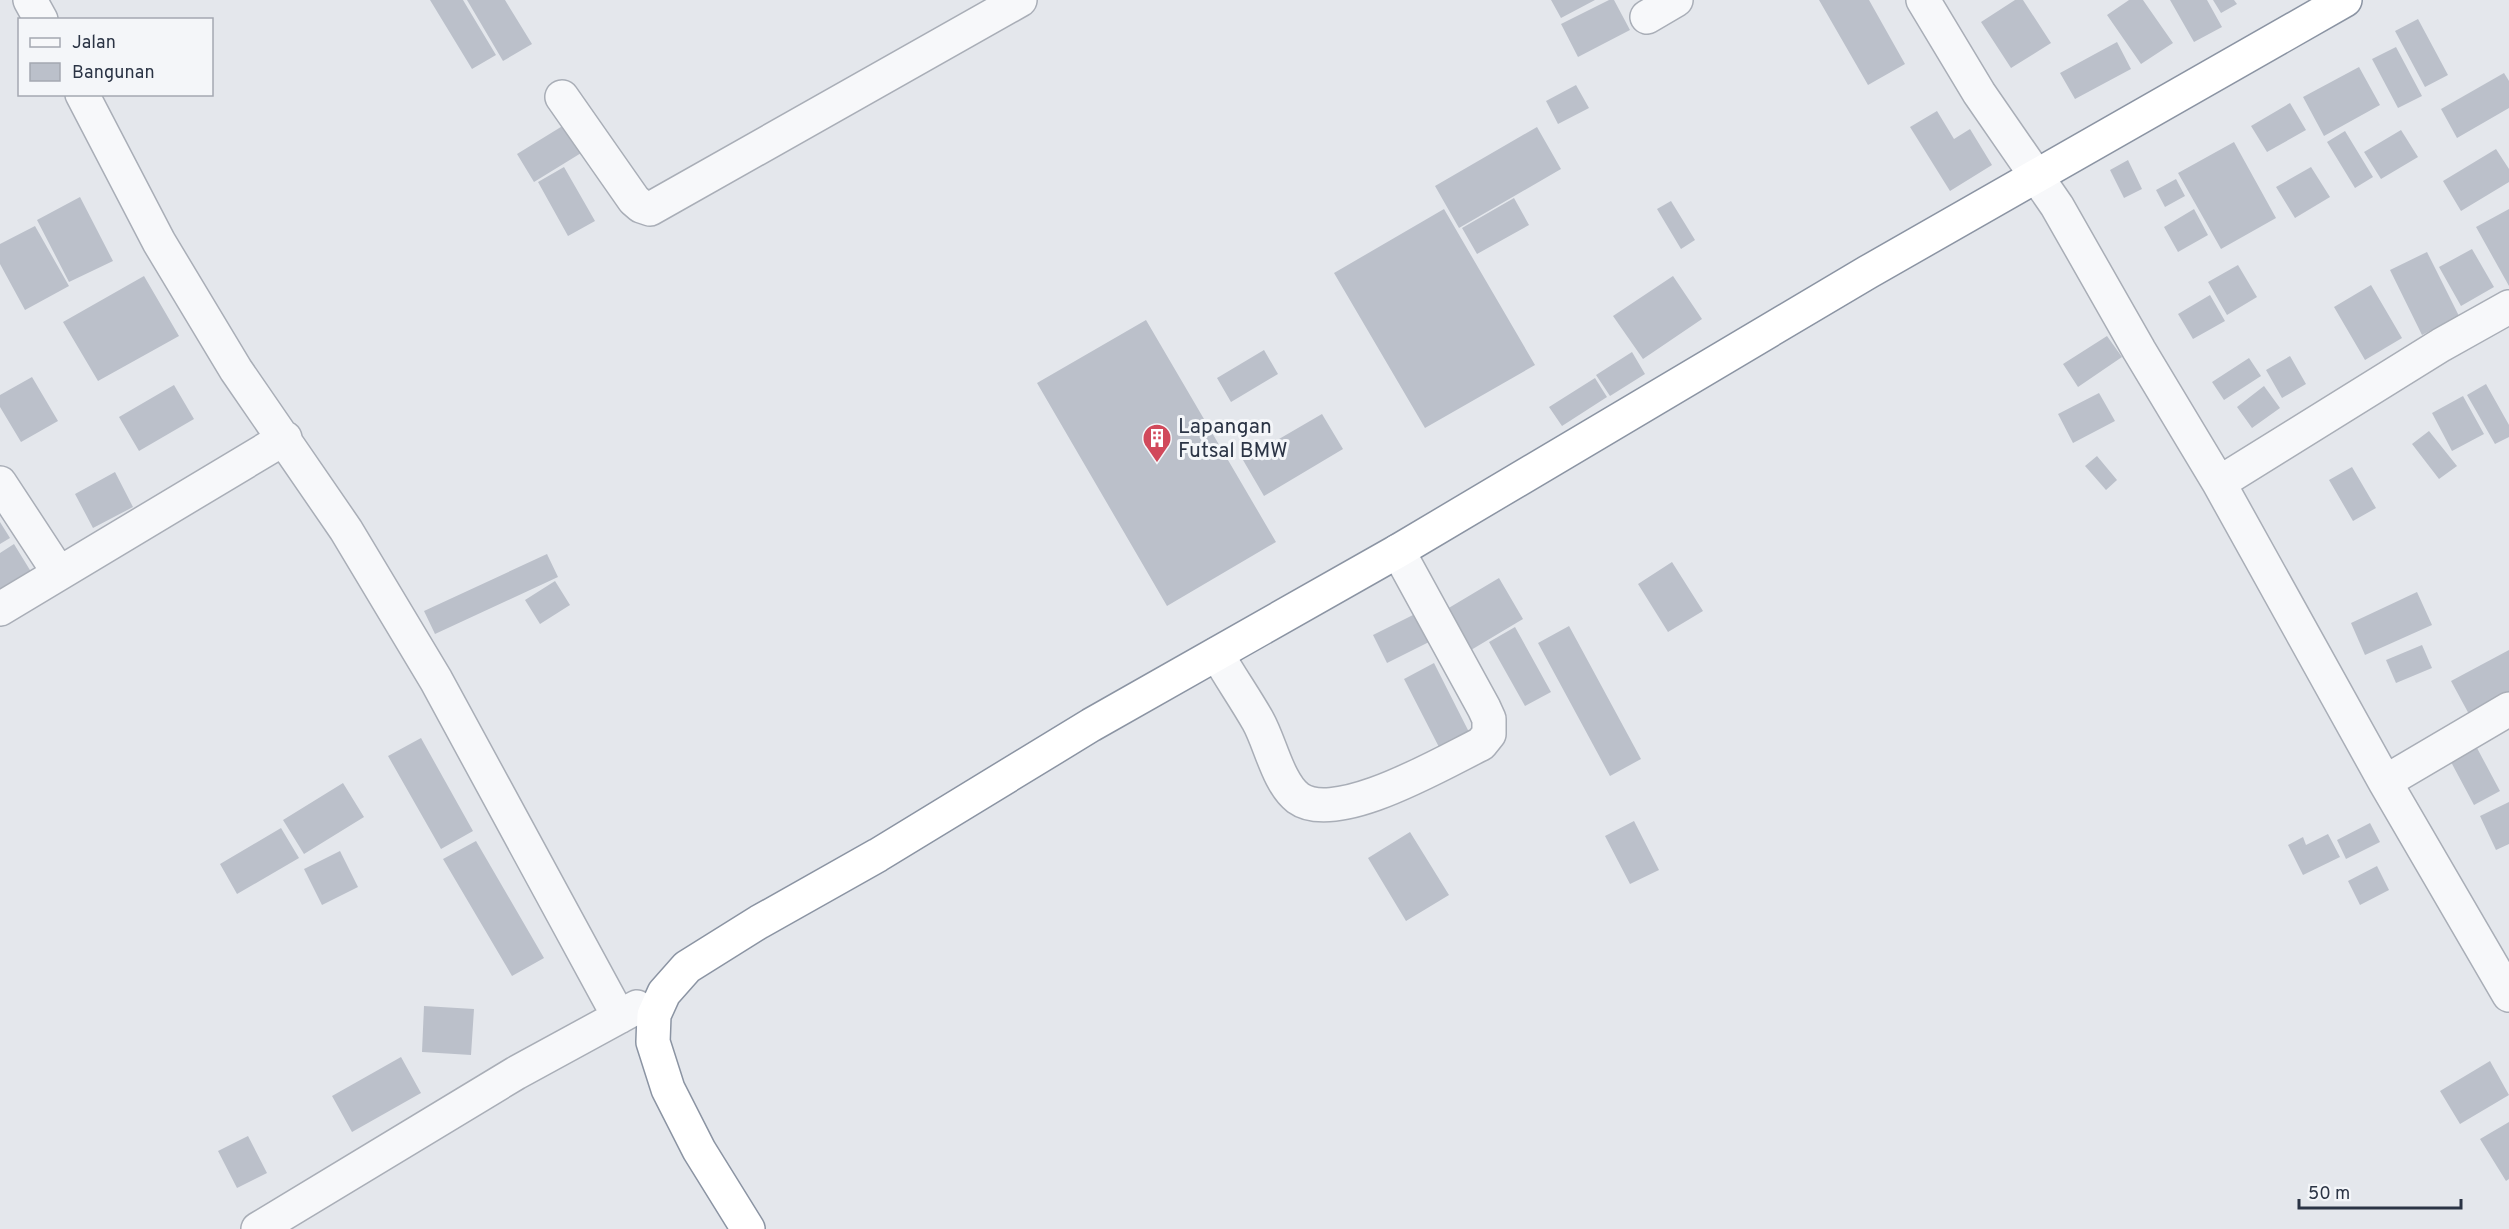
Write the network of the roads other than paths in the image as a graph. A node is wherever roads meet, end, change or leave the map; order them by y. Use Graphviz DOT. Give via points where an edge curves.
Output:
graph roads {
  1 [pos="30,0"];
  2 [pos="1020,0"];
  3 [pos="1676,0"];
  4 [pos="1923,0"];
  5 [pos="2345,0"];
  6 [pos="1647,17"];
  7 [pos="40,18"];
  8 [pos="82,96"];
  9 [pos="562,97"];
  10 [pos="2035,176"];
  11 [pos="2509,307"];
  12 [pos="285,438"];
  13 [pos="0,483"];
  14 [pos="2219,483"];
  15 [pos="1398,552"];
  16 [pos="59,573"];
  17 [pos="0,609"];
  18 [pos="1217,654"];
  19 [pos="2509,709"];
  20 [pos="2385,782"];
  21 [pos="664,993"];
  22 [pos="2509,995"];
  23 [pos="619,1017"];
  24 [pos="258,1229"];
  25 [pos="748,1229"];
  1 -- 7 [label="street"];
  2 -- 9 [label="street" via="651,209 634,200"];
  3 -- 6 [label="street"];
  4 -- 10 [label="street"];
  5 -- 10 [label="highway"];
  8 -- 12 [label="street" via="159,242 236,370"];
  10 -- 14 [label="street" via="2057,206"];
  10 -- 15 [label="highway"];
  11 -- 14 [label="street"];
  12 -- 16 [label="street"];
  12 -- 23 [label="street" via="346,530 436,680"];
  13 -- 16 [label="street"];
  14 -- 20 [label="street"];
  15 -- 18 [label="highway"];
  15 -- 18 [label="street" via="1484,708 1490,730 1481,744 1399,784 1349,803 1303,801 1290,790 1259,723"];
  16 -- 17 [label="street"];
  18 -- 21 [label="highway" via="759,922 687,967"];
  19 -- 20 [label="street"];
  20 -- 22 [label="street"];
  21 -- 23 [label="street"];
  21 -- 25 [label="highway" via="654,1015 653,1042 668,1089 699,1150"];
  23 -- 24 [label="street" via="516,1073"];
}
